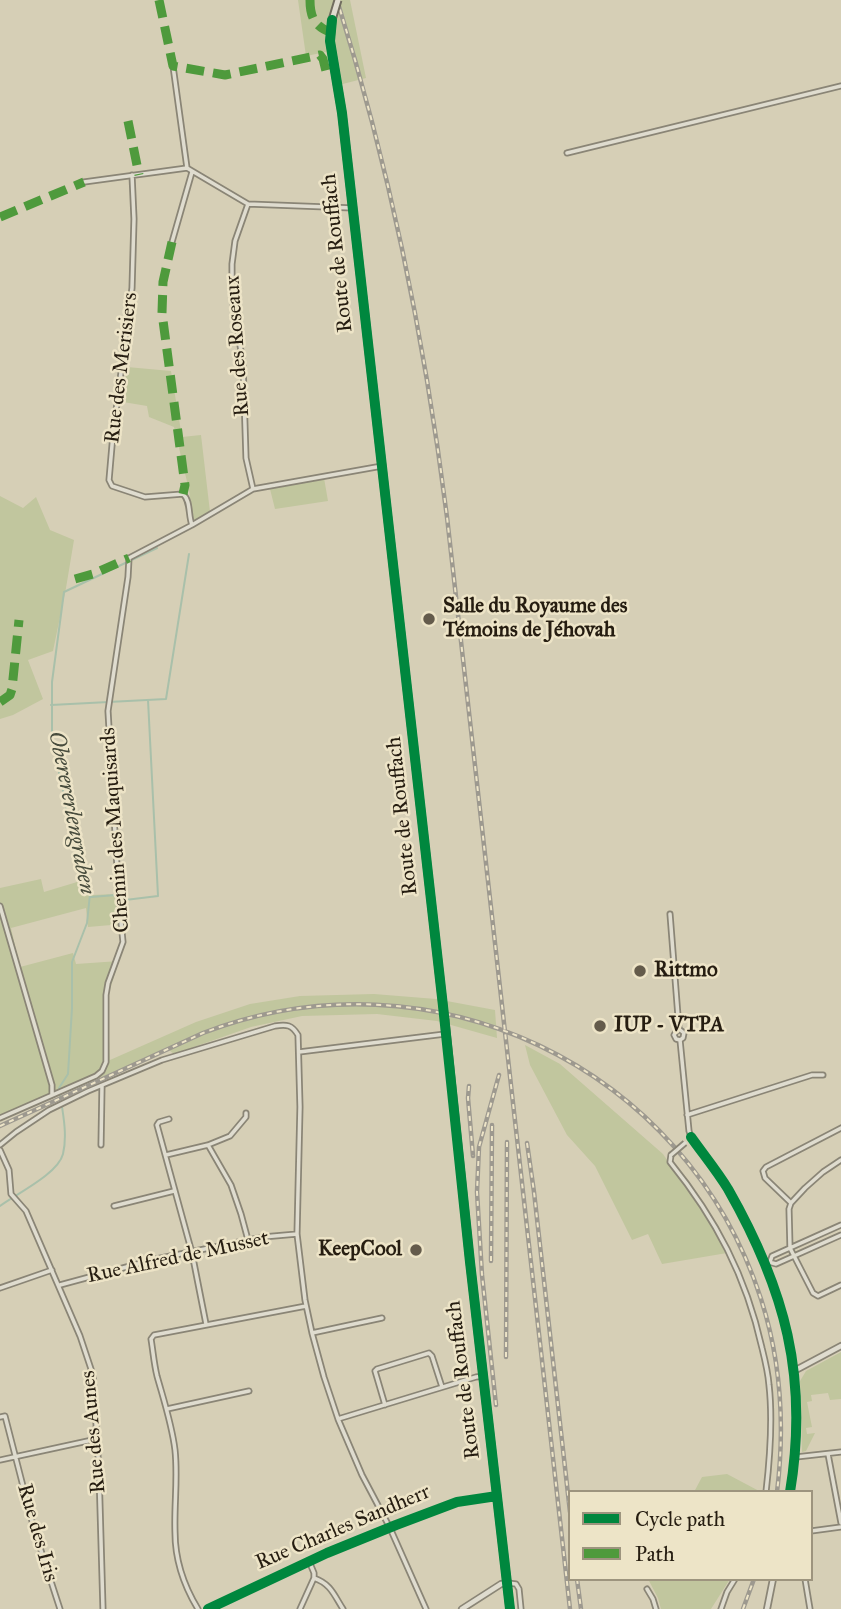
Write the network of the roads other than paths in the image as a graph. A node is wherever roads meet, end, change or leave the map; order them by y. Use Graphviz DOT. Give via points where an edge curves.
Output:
graph roads {
  1 [pos="338,0"];
  2 [pos="173,66"];
  3 [pos="841,86"];
  4 [pos="567,153"];
  5 [pos="187,168"];
  6 [pos="192,172"];
  7 [pos="132,175"];
  8 [pos="84,182"];
  9 [pos="248,204"];
  10 [pos="353,208"];
  11 [pos="172,242"];
  12 [pos="382,466"];
  13 [pos="253,489"];
  14 [pos="192,525"];
  15 [pos="0,906"];
  16 [pos="670,914"];
  17 [pos="445,1034"];
  18 [pos="299,1052"];
  19 [pos="823,1075"];
  20 [pos="102,1086"];
  21 [pos="51,1097"];
  22 [pos="246,1112"];
  23 [pos="687,1115"];
  24 [pos="0,1118"];
  25 [pos="169,1119"];
  26 [pos="841,1128"];
  27 [pos="691,1137"];
  28 [pos="0,1145"];
  29 [pos="101,1145"];
  30 [pos="208,1145"];
  31 [pos="0,1150"];
  32 [pos="166,1155"];
  33 [pos="841,1160"];
  34 [pos="174,1191"];
  35 [pos="791,1203"];
  36 [pos="114,1206"];
  37 [pos="841,1225"];
  38 [pos="297,1234"];
  39 [pos="841,1236"];
  40 [pos="248,1240"];
  41 [pos="790,1248"];
  42 [pos="192,1253"];
  43 [pos="795,1256"];
  44 [pos="768,1263"];
  45 [pos="52,1270"];
  46 [pos="841,1285"];
  47 [pos="59,1286"];
  48 [pos="0,1288"];
  49 [pos="306,1306"];
  50 [pos="382,1318"];
  51 [pos="206,1324"];
  52 [pos="312,1333"];
  53 [pos="841,1346"];
  54 [pos="794,1371"];
  55 [pos="484,1376"];
  56 [pos="442,1387"];
  57 [pos="249,1391"];
  58 [pos="385,1405"];
  59 [pos="167,1409"];
  60 [pos="3,1417"];
  61 [pos="338,1419"];
  62 [pos="97,1439"];
  63 [pos="841,1452"];
  64 [pos="828,1454"];
  65 [pos="15,1457"];
  66 [pos="796,1457"];
  67 [pos="0,1460"];
  68 [pos="766,1490"];
  69 [pos="790,1490"];
  70 [pos="497,1496"];
  71 [pos="841,1525"];
  72 [pos="390,1528"];
  73 [pos="813,1531"];
  74 [pos="309,1561"];
  75 [pos="314,1578"];
  76 [pos="734,1581"];
  77 [pos="773,1581"];
  78 [pos="805,1581"];
  79 [pos="508,1583"];
  80 [pos="647,1589"];
  81 [pos="60,1609"];
  82 [pos="103,1609"];
  83 [pos="198,1609"];
  84 [pos="208,1609"];
  85 [pos="300,1609"];
  86 [pos="343,1609"];
  87 [pos="426,1609"];
  88 [pos="462,1609"];
  89 [pos="510,1609"];
  90 [pos="521,1609"];
  91 [pos="656,1609"];
  92 [pos="721,1609"];
  93 [pos="767,1609"];
  94 [pos="810,1609"];
  1 -- 10 [label="main road, Route de Rouffach, bridge" via="330,41"];
  2 -- 5 [label="street"];
  3 -- 4 [label="street"];
  5 -- 6 [label="street"];
  5 -- 7 [label="street"];
  6 -- 9 [label="street"];
  6 -- 11 [label="street"];
  7 -- 8 [label="street"];
  7 -- 14 [label="street, Rue des Merisiers" via="132,288 108,480 112,486 145,497 183,494"];
  9 -- 10 [label="street"];
  9 -- 13 [label="street, Rue des Roseaux" via="232,264 232,298 243,363 246,458"];
  10 -- 12 [label="main road, Route de Rouffach"];
  12 -- 13 [label="street"];
  12 -- 17 [label="main road, Route de Rouffach, bridge"];
  13 -- 14 [label="street"];
  14 -- 21 [label="street, Chemin des Maquisards" via="129,558 108,711 123,942 106,995 107,1058 96,1076"];
  15 -- 21 [label="street" via="52,1085"];
  16 -- 23 [label="street" via="679,1029 684,1033 680,1040"];
  17 -- 18 [label="street"];
  17 -- 55 [label="main road, Route de Rouffach"];
  18 -- 20 [label="street" via="298,1035 286,1024 162,1060"];
  18 -- 38 [label="street"];
  19 -- 23 [label="street"];
  20 -- 28 [label="street" via="61,1104"];
  20 -- 29 [label="street"];
  21 -- 24 [label="street, Chemin des Maquisards"];
  22 -- 30 [label="street" via="230,1136"];
  23 -- 27 [label="street"];
  25 -- 32 [label="street" via="157,1125"];
  26 -- 35 [label="street" via="766,1167 765,1178"];
  27 -- 44 [label="street" via="727,1188"];
  27 -- 68 [label="street, bridge" via="671,1155 670,1162 727,1247 757,1325 769,1384"];
  30 -- 32 [label="street"];
  30 -- 40 [label="street" via="231,1185"];
  31 -- 45 [label="street, Rue des Aunes" via="9,1170 11,1194 26,1211"];
  32 -- 34 [label="street"];
  33 -- 35 [label="street"];
  34 -- 36 [label="street"];
  34 -- 42 [label="street"];
  35 -- 41 [label="street"];
  37 -- 41 [label="street"];
  38 -- 40 [label="street, Rue Alfred de Musset"];
  38 -- 49 [label="street"];
  39 -- 43 [label="street"];
  40 -- 42 [label="street, Rue Alfred de Musset"];
  41 -- 43 [label="street"];
  41 -- 44 [label="street" via="772,1256"];
  42 -- 47 [label="street, Rue Alfred de Musset"];
  42 -- 51 [label="street"];
  43 -- 44 [label="street"];
  43 -- 46 [label="street" via="813,1293 818,1296"];
  44 -- 54 [label="street"];
  45 -- 47 [label="street, Rue des Aunes"];
  45 -- 48 [label="street"];
  47 -- 62 [label="street, Rue des Aunes" via="93,1375"];
  49 -- 51 [label="street"];
  49 -- 52 [label="street"];
  50 -- 52 [label="street"];
  51 -- 59 [label="street" via="151,1339"];
  52 -- 61 [label="street"];
  53 -- 54 [label="street"];
  54 -- 66 [label="street"];
  55 -- 56 [label="street"];
  55 -- 70 [label="main road, Route de Rouffach"];
  56 -- 58 [label="street"];
  56 -- 58 [label="street" via="429,1353 377,1368"];
  57 -- 59 [label="street"];
  58 -- 61 [label="street"];
  59 -- 83 [label="street" via="176,1463 177,1557"];
  60 -- 65 [label="street, Rue des Iris"];
  61 -- 72 [label="street"];
  62 -- 65 [label="street"];
  62 -- 82 [label="street, Rue des Aunes"];
  63 -- 64 [label="street"];
  64 -- 66 [label="street"];
  64 -- 71 [label="street"];
  65 -- 67 [label="street"];
  65 -- 81 [label="street, Rue des Iris"];
  66 -- 69 [label="street"];
  70 -- 72 [label="street, Rue Charles Sandherr" via="457,1502"];
  70 -- 79 [label="main road, Route de Rouffach"];
  71 -- 73 [label="street"];
  72 -- 74 [label="street, Rue Charles Sandherr"];
  72 -- 87 [label="street"];
  74 -- 75 [label="street"];
  74 -- 84 [label="street, Rue Charles Sandherr"];
  75 -- 85 [label="street"];
  75 -- 86 [label="street" via="329,1586"];
  76 -- 92 [label="street"];
  77 -- 93 [label="street"];
  78 -- 94 [label="street"];
  79 -- 88 [label="street"];
  79 -- 89 [label="main road, Route de Rouffach"];
  79 -- 90 [label="street, Route de Rouffach" via="519,1589"];
  80 -- 91 [label="street"];
}
